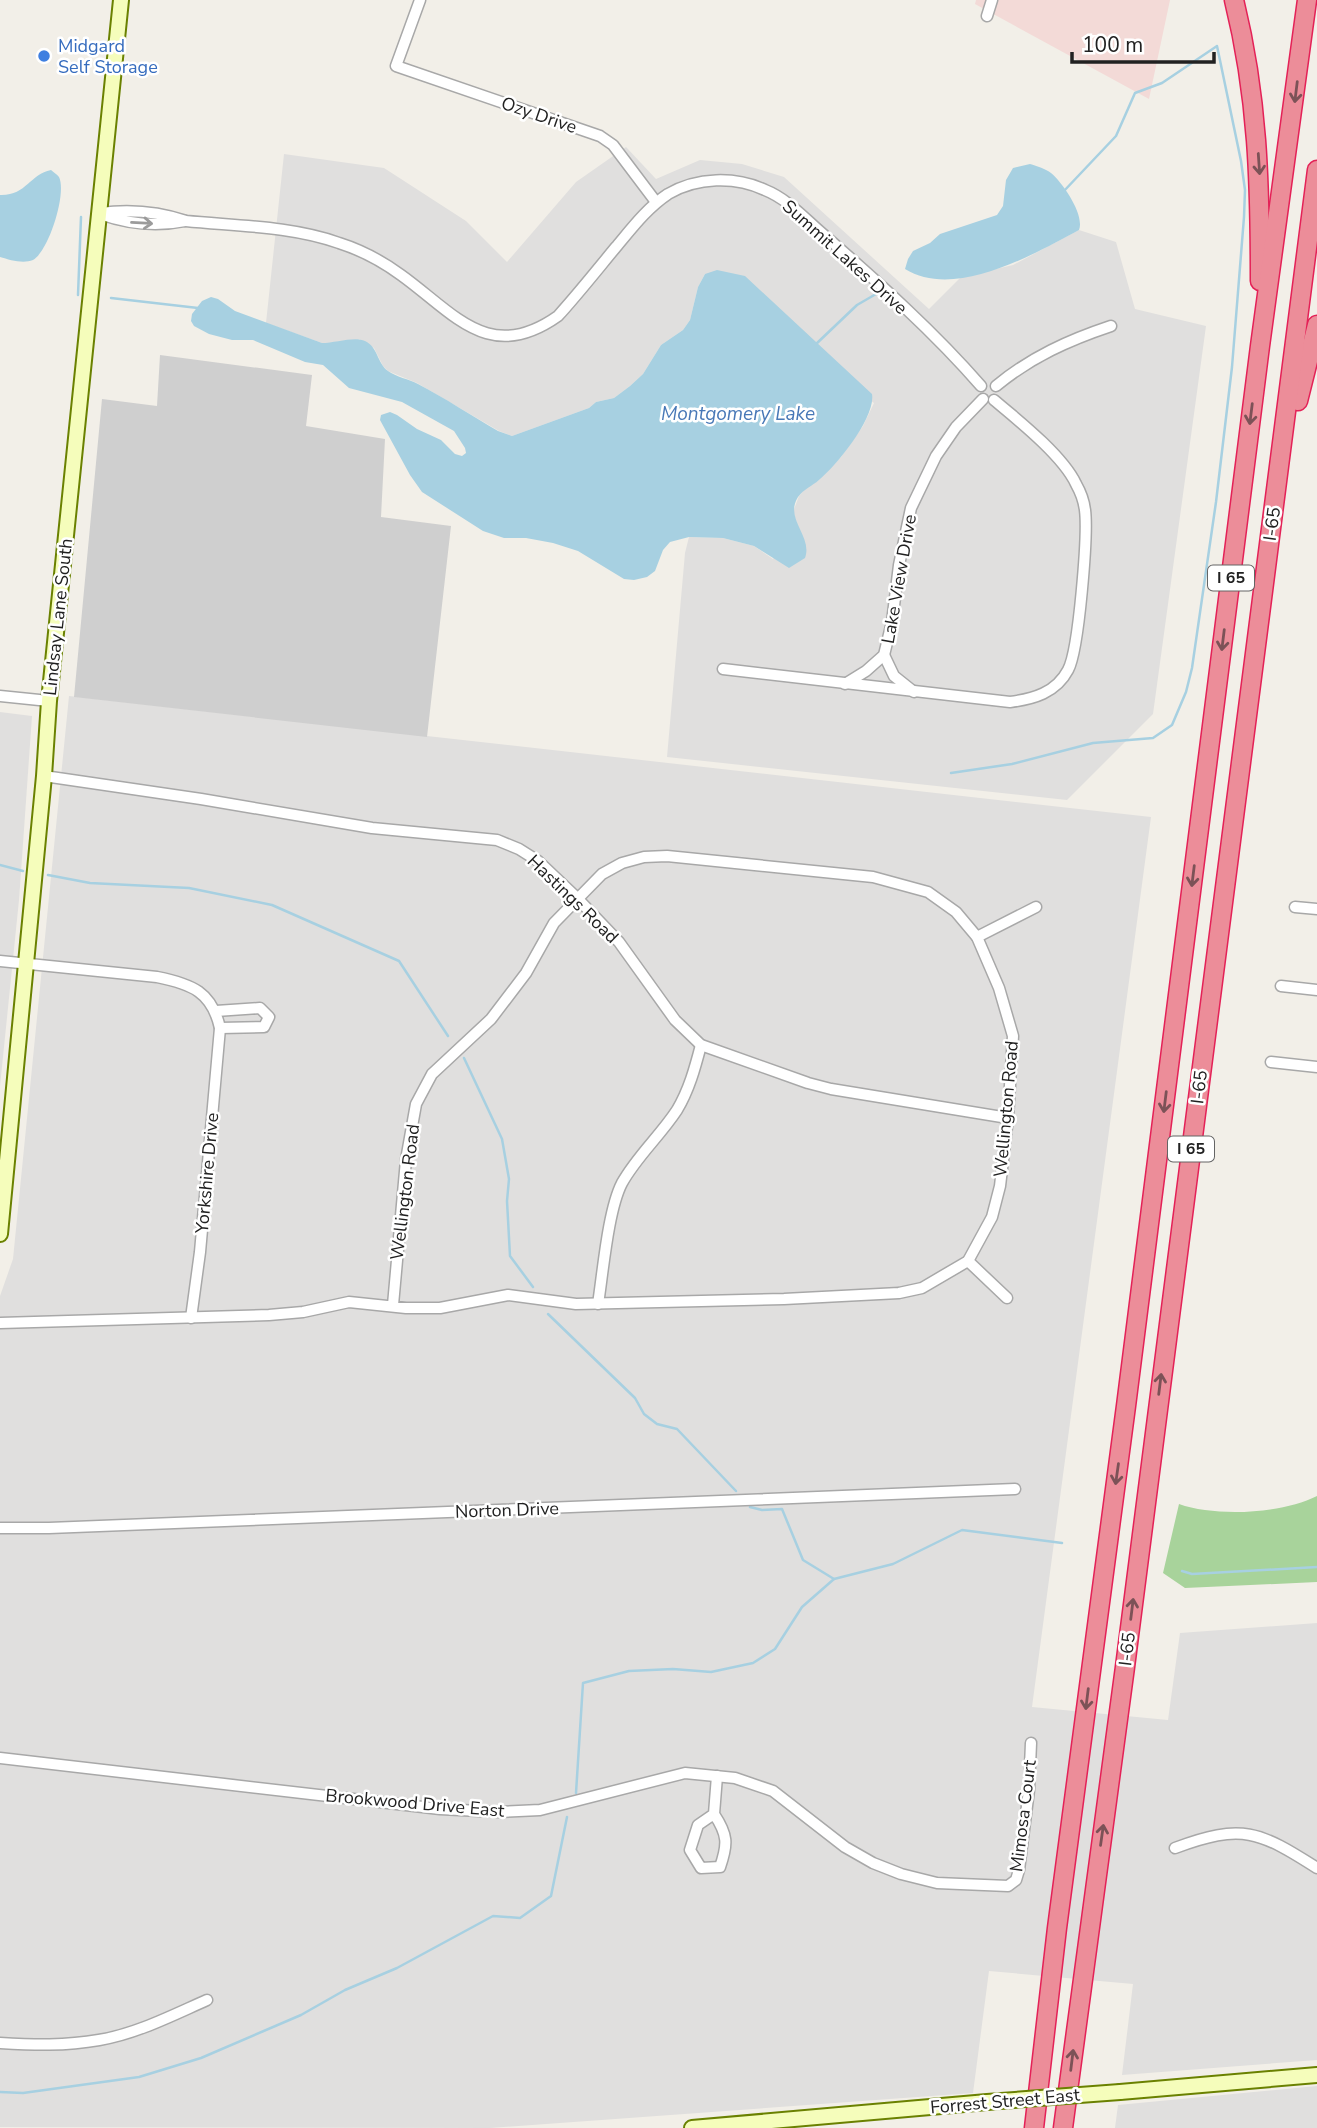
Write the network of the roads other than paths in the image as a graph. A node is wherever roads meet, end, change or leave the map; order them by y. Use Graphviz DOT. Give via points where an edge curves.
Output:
graph roads {
  1 [pos="121,0"];
  2 [pos="420,0"];
  3 [pos="992,0"];
  4 [pos="1234,0"];
  5 [pos="1307,0"];
  6 [pos="987,16"];
  7 [pos="1317,170"];
  8 [pos="656,202"];
  9 [pos="100,213"];
  10 [pos="1317,325"];
  11 [pos="1111,326"];
  12 [pos="1260,346"];
  13 [pos="981,386"];
  14 [pos="996,386"];
  15 [pos="982,399"];
  16 [pos="994,400"];
  17 [pos="1279,476"];
  18 [pos="884,655"];
  19 [pos="723,669"];
  20 [pos="845,684"];
  21 [pos="914,692"];
  22 [pos="0,695"];
  23 [pos="49,701"];
  24 [pos="44,776"];
  25 [pos="577,898"];
  26 [pos="1036,907"];
  27 [pos="1295,907"];
  28 [pos="1317,909"];
  29 [pos="977,937"];
  30 [pos="0,961"];
  31 [pos="27,964"];
  32 [pos="1281,986"];
  33 [pos="1317,990"];
  34 [pos="216,1011"];
  35 [pos="220,1028"];
  36 [pos="701,1045"];
  37 [pos="1271,1062"];
  38 [pos="1317,1067"];
  39 [pos="7,1102"];
  40 [pos="1008,1118"];
  41 [pos="0,1234"];
  42 [pos="968,1261"];
  43 [pos="1007,1298"];
  44 [pos="598,1304"];
  45 [pos="393,1305"];
  46 [pos="191,1318"];
  47 [pos="0,1323"];
  48 [pos="1015,1489"];
  49 [pos="0,1528"];
  50 [pos="1031,1743"];
  51 [pos="0,1758"];
  52 [pos="717,1776"];
  53 [pos="714,1814"];
  54 [pos="1175,1848"];
  55 [pos="1317,1868"];
  56 [pos="1008,1886"];
  57 [pos="207,2000"];
  58 [pos="0,2043"];
  59 [pos="1317,2075"];
  60 [pos="692,2128"];
  61 [pos="1034,2128"];
  62 [pos="1063,2128"];
  1 -- 9 [label="street, Lindsay Lane South"];
  2 -- 8 [label="street, Ozy Drive" via="396,66 600,136 613,145"];
  3 -- 6 [label="street"];
  4 -- 12 [label="highway, one-way" via="1255,107 1260,171"];
  5 -- 12 [label="highway, I 65, one-way"];
  7 -- 17 [label="highway, I-65 / I 65"];
  8 -- 9 [label="street, Summit Lakes Drive" via="558,316 541,328 500,337 464,324 400,274 339,242 305,233 186,221 122,222"];
  8 -- 13 [label="street, Summit Lakes Drive" via="688,185 710,181 735,181 767,190 846,254"];
  9 -- 23 [label="street, Lindsay Lane South"];
  10 -- 17 [label="highway"];
  11 -- 14 [label="street" via="1046,351"];
  12 -- 61 [label="highway, I 65, one-way"];
  13 -- 14 [label="street" via="989,382"];
  13 -- 15 [label="street"];
  14 -- 16 [label="street"];
  15 -- 16 [label="street"];
  15 -- 18 [label="street, Lake View Drive" via="936,456 911,508"];
  16 -- 21 [label="street" via="1057,459 1073,477 1082,498 1083,567 1075,648 1068,670 1053,688 1033,699 1010,702"];
  62 -- 17 [label="highway, I-65 / I 65, one-way"];
  18 -- 20 [label="street, Lake View Drive"];
  18 -- 21 [label="street, Lake View Drive" via="894,676"];
  19 -- 20 [label="street"];
  20 -- 21 [label="street"];
  22 -- 23 [label="street"];
  23 -- 24 [label="street, Lindsay Lane South"];
  24 -- 25 [label="street, Hastings Road" via="372,828 486,837 538,861"];
  24 -- 31 [label="street, Lindsay Lane South"];
  25 -- 29 [label="street, Wellington Road" via="602,874 622,863 667,856 701,858 873,877 928,892 956,912"];
  25 -- 36 [label="street, Hastings Road" via="620,942 675,1020"];
  25 -- 45 [label="street, Wellington Road" via="554,923 526,973 491,1019 432,1074 416,1104 406,1160"];
  26 -- 29 [label="street"];
  27 -- 28 [label="street"];
  29 -- 40 [label="street, Wellington Road" via="1013,1036"];
  30 -- 31 [label="street"];
  31 -- 34 [label="street" via="180,981 200,991"];
  31 -- 39 [label="street, Lindsay Lane South"];
  32 -- 33 [label="street"];
  34 -- 35 [label="street, Yorkshire Drive"];
  34 -- 35 [label="street" via="260,1008 270,1017 264,1027"];
  35 -- 46 [label="street, Yorkshire Drive"];
  36 -- 40 [label="street, Hastings Road" via="831,1089"];
  36 -- 44 [label="street" via="692,1079 676,1111 621,1186"];
  37 -- 38 [label="street"];
  39 -- 41 [label="street, Lindsay Lane South"];
  40 -- 42 [label="street, Wellington Road" via="992,1217"];
  42 -- 43 [label="street"];
  42 -- 44 [label="street" via="922,1288 900,1293"];
  44 -- 45 [label="street" via="508,1295 440,1308"];
  45 -- 46 [label="street" via="349,1302 303,1312"];
  46 -- 47 [label="street"];
  48 -- 49 [label="street, Norton Drive"];
  50 -- 56 [label="street, Mimosa Court" via="1019,1870"];
  51 -- 52 [label="street, Brookwood Drive East" via="499,1812 540,1810 685,1773"];
  52 -- 53 [label="street"];
  52 -- 56 [label="street, Brookwood Drive East" via="773,1791 845,1847 901,1874 937,1883"];
  53 -- 53 [label="street" via="698,1825 690,1850 701,1867 720,1867 727,1846"];
  54 -- 55 [label="street" via="1222,1833 1245,1833 1268,1840"];
  57 -- 58 [label="street" via="101,2040 46,2046"];
  59 -- 60 [label="street, Forrest Street East, bridge"];
}
